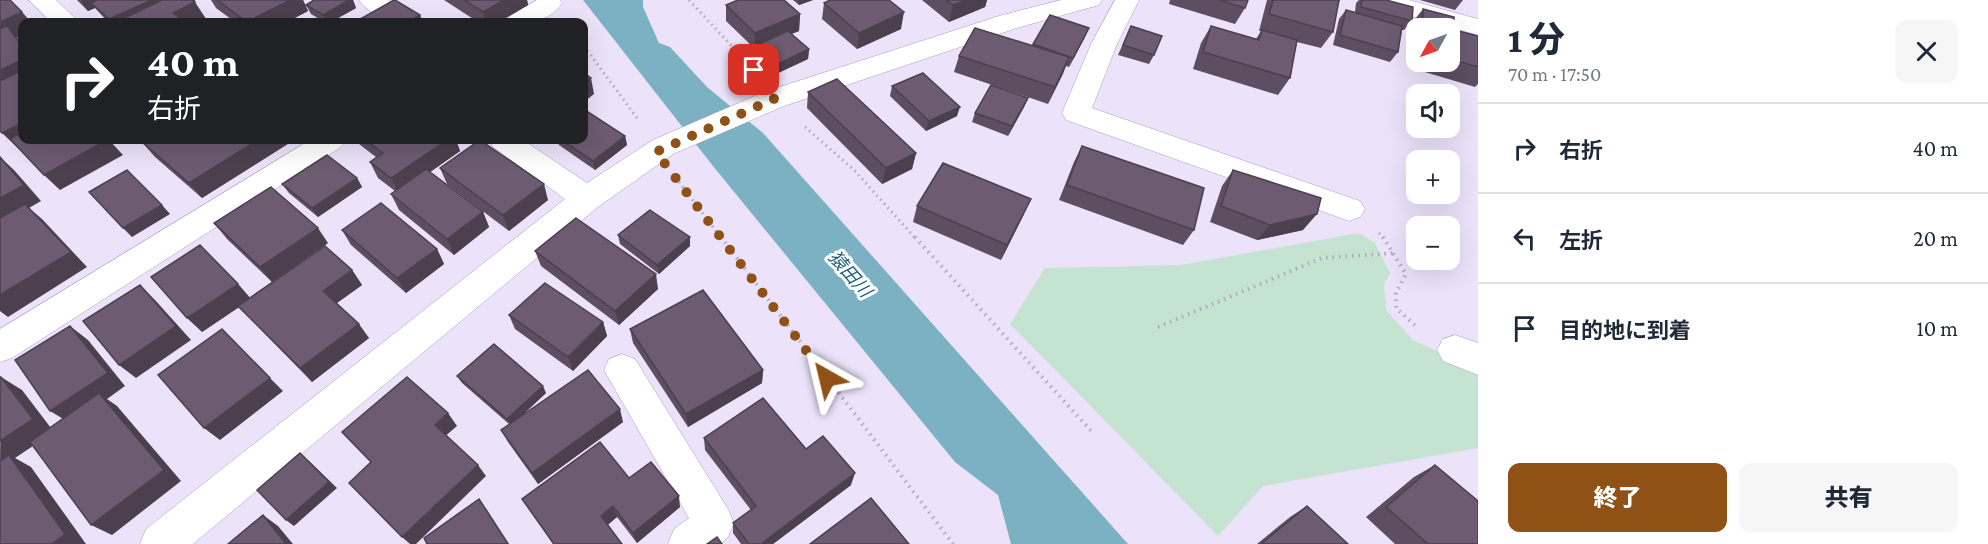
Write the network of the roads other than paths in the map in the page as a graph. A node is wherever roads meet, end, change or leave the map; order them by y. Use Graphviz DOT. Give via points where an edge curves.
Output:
graph roads {
  1 [pos="41,0"];
  2 [pos="1090,0"];
  3 [pos="1127,0"];
  4 [pos="1380,0"];
  5 [pos="550,3"];
  6 [pos="61,18"];
  7 [pos="526,18"];
  8 [pos="1478,27"];
  9 [pos="325,144"];
  10 [pos="509,144"];
  11 [pos="587,199"];
  12 [pos="1349,209"];
  13 [pos="0,347"];
  14 [pos="622,370"];
  15 [pos="161,544"];
  16 [pos="689,544"];
  1 -- 6 [label="street"];
  2 -- 11 [label="street" via="1008,22 774,99 659,149"];
  3 -- 12 [label="street" via="1076,113"];
  4 -- 8 [label="street"];
  5 -- 7 [label="street"];
  9 -- 13 [label="street"];
  10 -- 11 [label="street"];
  11 -- 15 [label="street"];
  14 -- 16 [label="street" via="714,523"];
}
